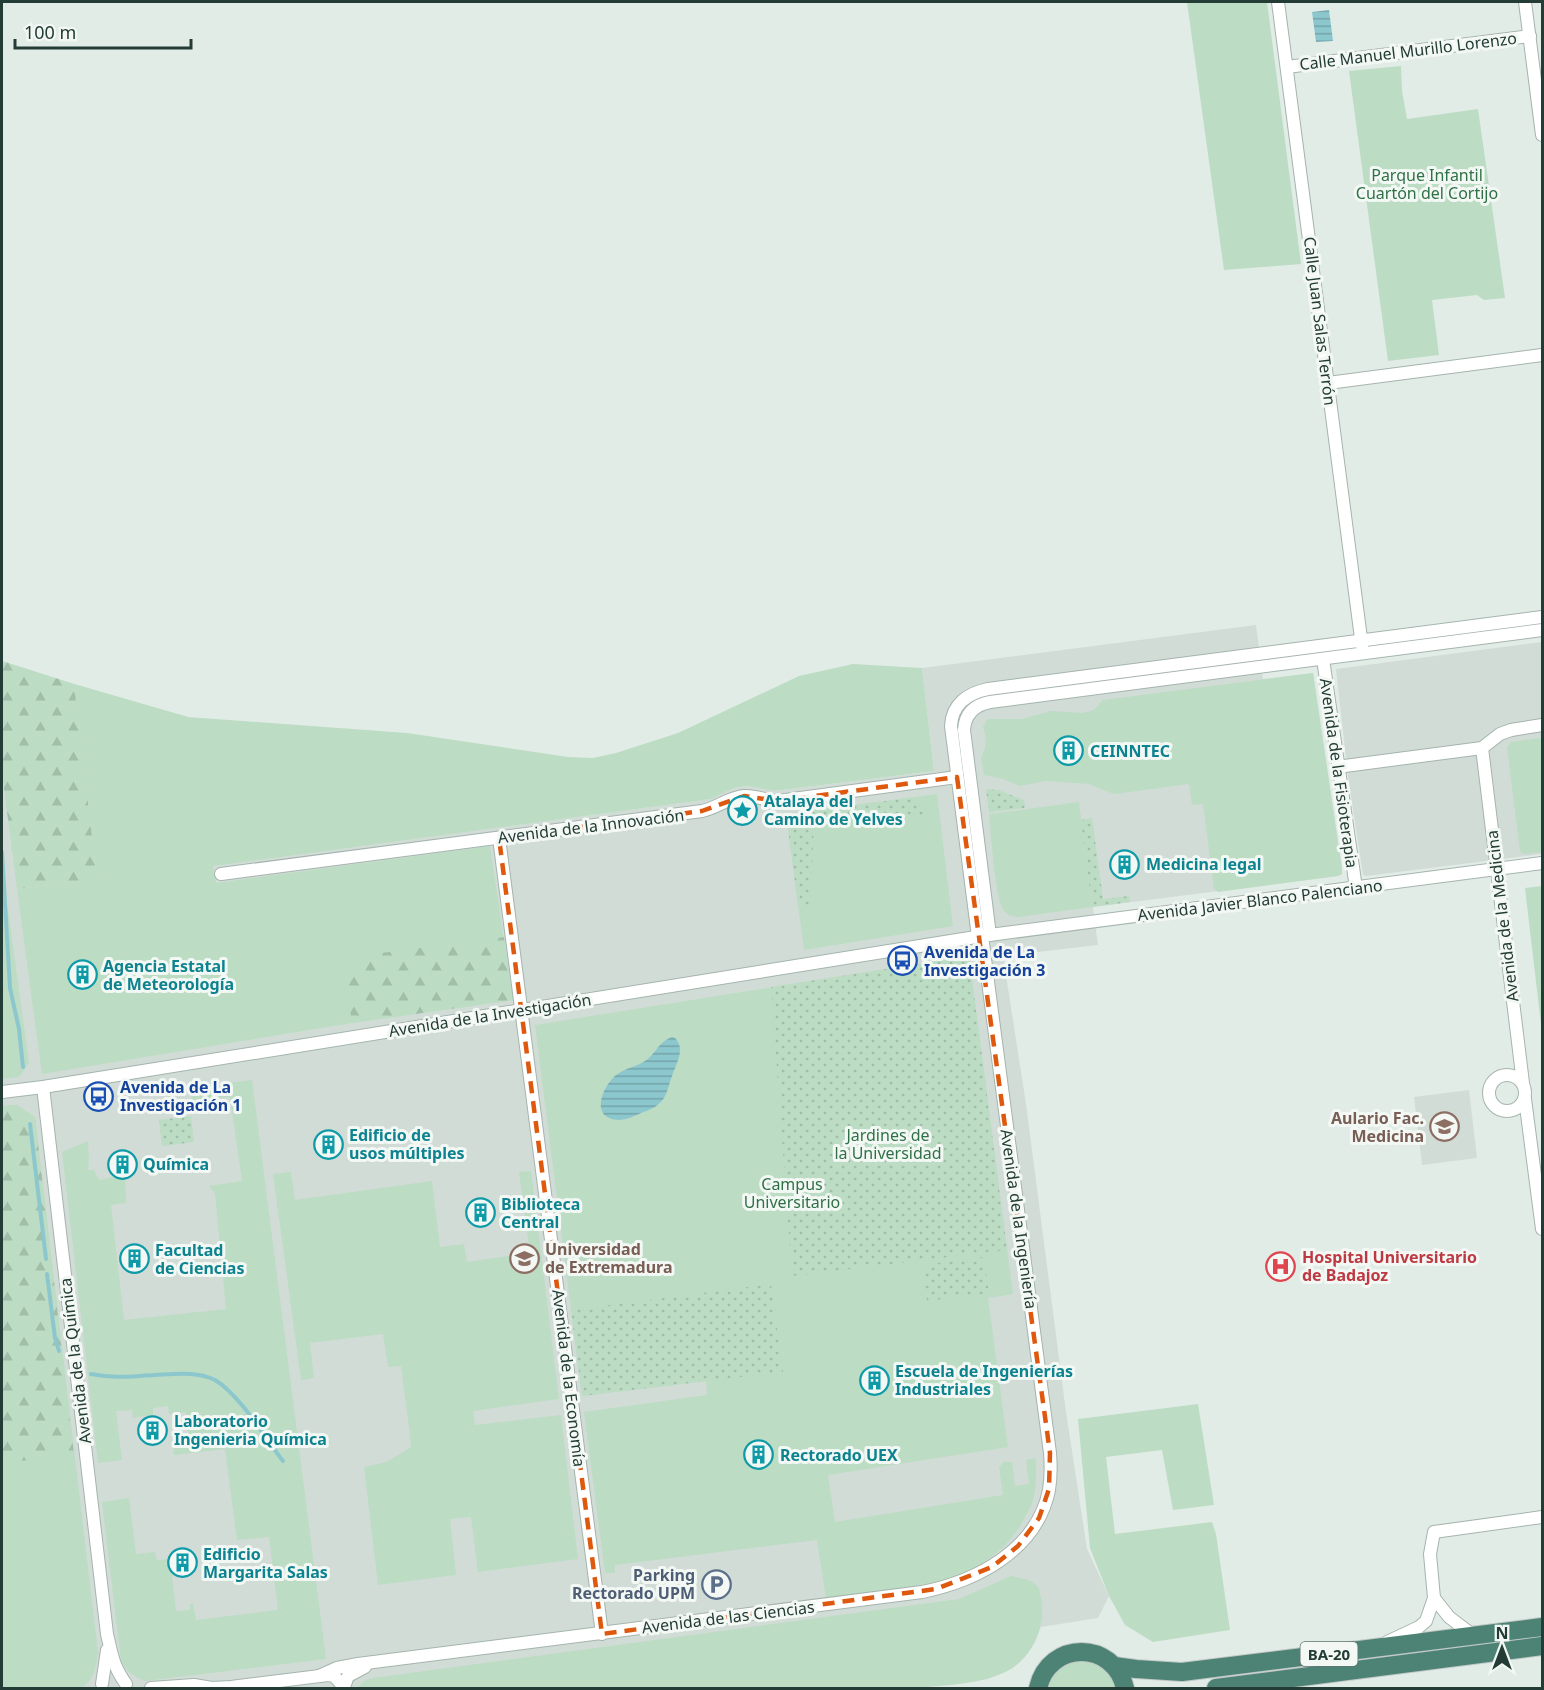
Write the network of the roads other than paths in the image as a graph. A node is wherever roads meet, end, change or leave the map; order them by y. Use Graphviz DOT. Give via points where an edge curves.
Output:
graph roads {
  1 [pos="1278,2"];
  2 [pos="1525,2"];
  3 [pos="1530,36"];
  4 [pos="1287,67"];
  5 [pos="1542,135"];
  6 [pos="1542,355"];
  7 [pos="1328,382"];
  8 [pos="1542,617"];
  9 [pos="1542,630"];
  10 [pos="1361,640"];
  11 [pos="1363,653"];
  12 [pos="1323,658"];
  13 [pos="1542,726"];
  14 [pos="1482,748"];
  15 [pos="1337,767"];
  16 [pos="957,777"];
  17 [pos="499,838"];
  18 [pos="1542,863"];
  19 [pos="1496,869"];
  20 [pos="221,874"];
  21 [pos="1356,888"];
  22 [pos="983,936"];
  23 [pos="521,1010"];
  24 [pos="1522,1083"];
  25 [pos="43,1087"];
  26 [pos="2,1092"];
  27 [pos="1525,1099"];
  28 [pos="1542,1229"];
  29 [pos="1046,1501"];
  30 [pos="1542,1517"];
  31 [pos="1434,1598"];
  32 [pos="1542,1627"];
  33 [pos="107,1634"];
  34 [pos="602,1634"];
  35 [pos="1474,1636"];
  36 [pos="1542,1646"];
  37 [pos="1372,1649"];
  38 [pos="374,1663"];
  39 [pos="1114,1666"];
  40 [pos="319,1676"];
  41 [pos="343,1681"];
  42 [pos="1039,1684"];
  43 [pos="99,1686"];
  44 [pos="130,1687"];
  45 [pos="152,1689"];
  46 [pos="277,1689"];
  47 [pos="1023,1689"];
  48 [pos="1125,1689"];
  49 [pos="1216,1689"];
  1 -- 4 [label="street, Calle Juan Salas Terrón"];
  2 -- 3 [label="street"];
  3 -- 4 [label="street, Calle Manuel Murillo Lorenzo"];
  3 -- 5 [label="street"];
  4 -- 7 [label="street, Calle Juan Salas Terrón"];
  6 -- 7 [label="street"];
  7 -- 10 [label="street, Calle Juan Salas Terrón"];
  8 -- 10 [label="street"];
  9 -- 11 [label="street"];
  10 -- 11 [label="street, Calle Juan Salas Terrón"];
  10 -- 16 [label="street" via="981,690 963,699 952,715"];
  11 -- 12 [label="street"];
  12 -- 15 [label="street, Avenida de la Fisioterapia"];
  12 -- 22 [label="street" via="990,702 974,708 966,716 964,730"];
  13 -- 14 [label="street" via="1500,734"];
  14 -- 15 [label="street"];
  14 -- 19 [label="street, Avenida de la Medicina"];
  15 -- 21 [label="street, Avenida de la Fisioterapia"];
  16 -- 17 [label="street, Avenida de la Innovación" via="778,801 751,795 731,798 702,811"];
  16 -- 22 [label="street"];
  17 -- 20 [label="street, Avenida de la Innovación"];
  17 -- 23 [label="street, Avenida de la Economía"];
  18 -- 19 [label="street, Avenida Javier Blanco Palenciano"];
  19 -- 21 [label="street, Avenida Javier Blanco Palenciano"];
  19 -- 24 [label="street, Avenida de la Medicina"];
  21 -- 22 [label="street, Avenida Javier Blanco Palenciano"];
  22 -- 23 [label="street, Avenida de la Investigación"];
  22 -- 29 [label="street, Avenida de la Ingeniería" via="1050,1453"];
  23 -- 25 [label="street, Avenida de la Investigación"];
  23 -- 34 [label="street, Avenida de la Economía"];
  24 -- 27 [label="street"];
  24 -- 27 [label="street" via="1514,1076 1502,1075 1490,1087 1489,1098 1496,1108 1507,1112 1518,1108"];
  25 -- 26 [label="street, Avenida de la Investigación"];
  25 -- 33 [label="street, Avenida de la Química"];
  27 -- 28 [label="street"];
  29 -- 34 [label="street, Avenida de las Ciencias" via="1028,1535 1006,1557 949,1586"];
  30 -- 31 [label="street" via="1434,1532 1430,1554"];
  31 -- 35 [label="street" via="1449,1617"];
  31 -- 37 [label="street" via="1426,1621 1419,1628"];
  32 -- 35 [label="highway, BA-20"];
  33 -- 43 [label="street, Avenida de la Química" via="106,1663"];
  33 -- 44 [label="street, Avenida de la Química" via="113,1663"];
  34 -- 38 [label="street, Avenida de las Ciencias"];
  35 -- 37 [label="highway, BA-20"];
  36 -- 49 [label="highway, BA-20"];
  37 -- 39 [label="highway, BA-20" via="1182,1672"];
  38 -- 40 [label="street, Avenida de las Ciencias" via="347,1666"];
  38 -- 41 [label="street, Avenida de las Ciencias"];
  39 -- 42 [label="highway, BA-20" via="1097,1655 1073,1652 1051,1663"];
  39 -- 48 [label="highway"];
  40 -- 41 [label="street" via="334,1676"];
  40 -- 45 [label="street" via="231,1687"];
  41 -- 46 [label="street, Avenida de las Ciencias"];
  42 -- 47 [label="highway, BA-20"];
  43 -- 44 [label="street" via="114,1680"];
}
